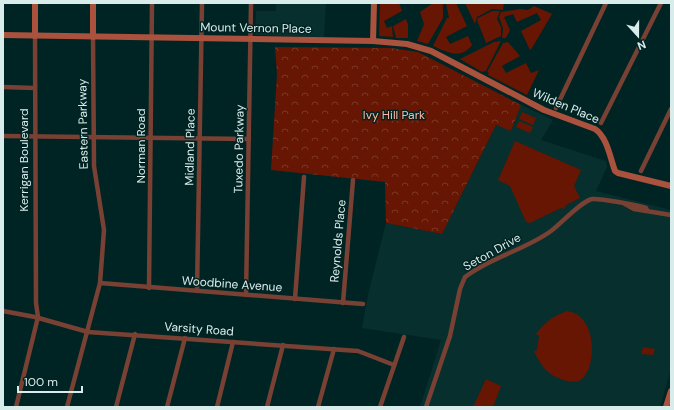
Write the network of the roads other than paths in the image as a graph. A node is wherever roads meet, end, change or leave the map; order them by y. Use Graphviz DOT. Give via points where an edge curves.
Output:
graph roads {
  1 [pos="35,3"];
  2 [pos="93,3"];
  3 [pos="152,3"];
  4 [pos="202,3"];
  5 [pos="251,3"];
  6 [pos="374,3"];
  7 [pos="606,3"];
  8 [pos="661,3"];
  9 [pos="3,35"];
  10 [pos="35,36"];
  11 [pos="93,37"];
  12 [pos="151,38"];
  13 [pos="202,38"];
  14 [pos="251,39"];
  15 [pos="373,41"];
  16 [pos="498,86"];
  17 [pos="3,87"];
  18 [pos="35,88"];
  19 [pos="556,108"];
  20 [pos="671,109"];
  21 [pos="601,123"];
  22 [pos="3,136"];
  23 [pos="36,137"];
  24 [pos="93,137"];
  25 [pos="151,138"];
  26 [pos="200,139"];
  27 [pos="249,139"];
  28 [pos="641,171"];
  29 [pos="304,176"];
  30 [pos="353,180"];
  31 [pos="671,186"];
  32 [pos="671,215"];
  33 [pos="100,283"];
  34 [pos="149,288"];
  35 [pos="196,291"];
  36 [pos="246,295"];
  37 [pos="295,299"];
  38 [pos="343,302"];
  39 [pos="363,304"];
  40 [pos="3,312"];
  41 [pos="38,317"];
  42 [pos="88,332"];
  43 [pos="135,334"];
  44 [pos="404,337"];
  45 [pos="185,338"];
  46 [pos="233,342"];
  47 [pos="283,345"];
  48 [pos="334,349"];
  49 [pos="394,365"];
  50 [pos="671,391"];
  51 [pos="16,407"];
  52 [pos="67,407"];
  53 [pos="116,407"];
  54 [pos="167,407"];
  55 [pos="217,407"];
  56 [pos="267,407"];
  57 [pos="318,407"];
  58 [pos="380,407"];
  59 [pos="426,407"];
  60 [pos="666,407"];
  1 -- 10 [label="street, Kerrigan Boulevard"];
  2 -- 11 [label="street, Eastern Parkway"];
  3 -- 12 [label="street, Norman Road"];
  4 -- 13 [label="street, Midland Place"];
  5 -- 14 [label="street, Tuxedo Parkway"];
  6 -- 15 [label="street"];
  7 -- 19 [label="street"];
  8 -- 21 [label="street"];
  9 -- 10 [label="street, Mount Vernon Place"];
  10 -- 11 [label="street, Mount Vernon Place"];
  10 -- 18 [label="street, Kerrigan Boulevard"];
  11 -- 12 [label="street, Mount Vernon Place"];
  11 -- 24 [label="street, Eastern Parkway"];
  12 -- 13 [label="street, Mount Vernon Place"];
  12 -- 25 [label="street, Norman Road"];
  13 -- 14 [label="street, Mount Vernon Place"];
  13 -- 26 [label="street, Midland Place"];
  14 -- 15 [label="street, Mount Vernon Place"];
  14 -- 27 [label="street, Tuxedo Parkway"];
  15 -- 16 [label="street, Mount Vernon Place" via="423,48"];
  16 -- 31 [label="street, Wilden Place" via="544,110 600,132 618,173"];
  17 -- 18 [label="street"];
  18 -- 23 [label="street, Kerrigan Boulevard"];
  20 -- 28 [label="street"];
  22 -- 23 [label="street"];
  23 -- 24 [label="street"];
  23 -- 41 [label="street, Kerrigan Boulevard"];
  24 -- 25 [label="street"];
  24 -- 33 [label="street, Eastern Parkway" via="94,166 104,230"];
  25 -- 26 [label="street"];
  25 -- 34 [label="street, Norman Road"];
  26 -- 27 [label="street"];
  26 -- 35 [label="street, Midland Place"];
  27 -- 36 [label="street, Tuxedo Parkway"];
  29 -- 37 [label="street"];
  30 -- 38 [label="street, Reynolds Place"];
  32 -- 59 [label="street, Seton Drive" via="632,204 588,200 547,233 465,277 450,336"];
  33 -- 34 [label="street, Woodbine Avenue"];
  33 -- 42 [label="street, Eastern Parkway"];
  34 -- 35 [label="street, Woodbine Avenue"];
  35 -- 36 [label="street, Woodbine Avenue"];
  36 -- 37 [label="street, Woodbine Avenue"];
  37 -- 38 [label="street, Woodbine Avenue"];
  38 -- 39 [label="street, Woodbine Avenue"];
  40 -- 41 [label="street, Varsity Road"];
  41 -- 42 [label="street, Varsity Road"];
  41 -- 51 [label="street, Kerrigan Boulevard"];
  42 -- 43 [label="street, Varsity Road"];
  42 -- 52 [label="street, Eastern Parkway"];
  43 -- 45 [label="street, Varsity Road"];
  43 -- 53 [label="street"];
  44 -- 49 [label="street"];
  45 -- 46 [label="street, Varsity Road"];
  45 -- 54 [label="street"];
  46 -- 47 [label="street, Varsity Road"];
  46 -- 55 [label="street"];
  47 -- 48 [label="street, Varsity Road"];
  47 -- 56 [label="street"];
  48 -- 49 [label="street, Varsity Road" via="358,351"];
  48 -- 57 [label="street"];
  49 -- 58 [label="street"];
  50 -- 60 [label="street"];
}
